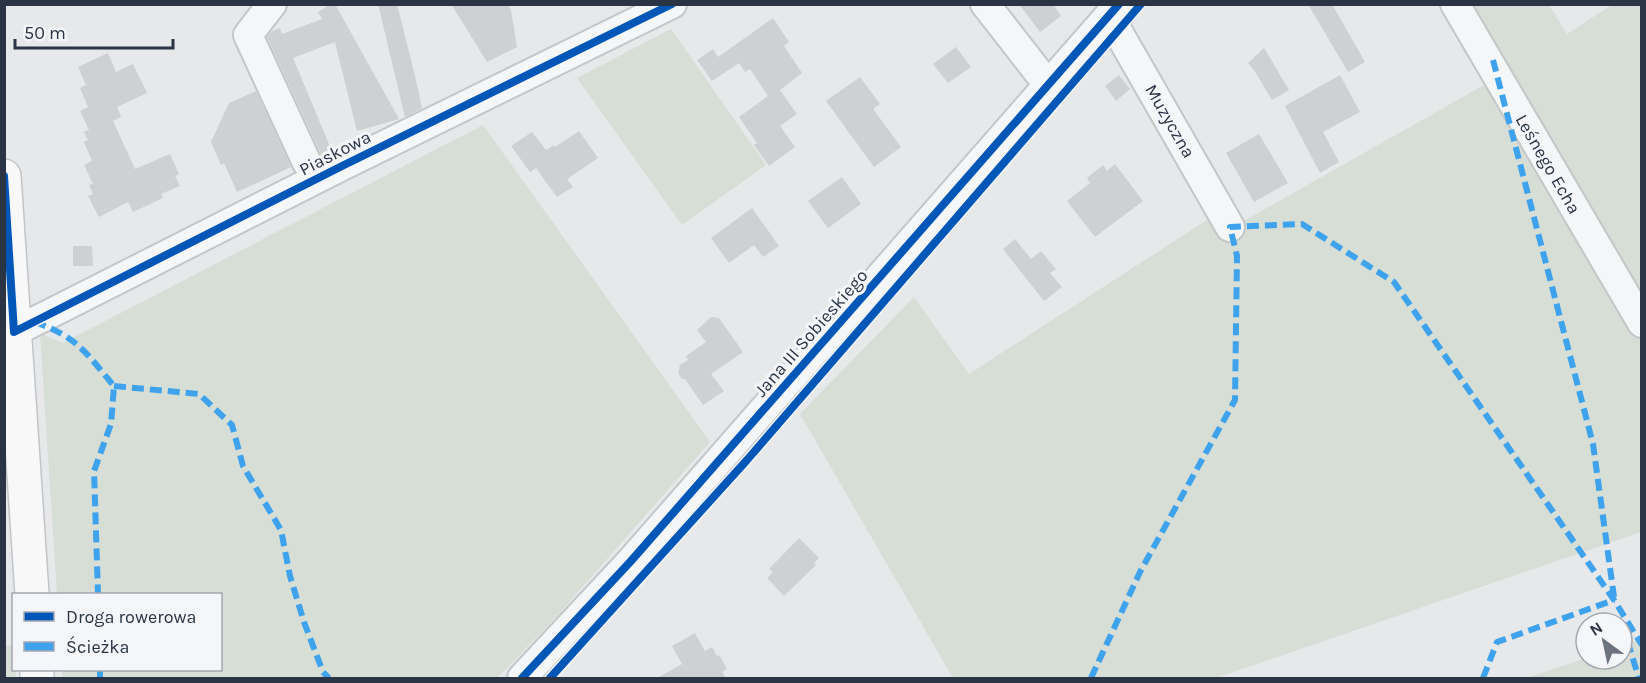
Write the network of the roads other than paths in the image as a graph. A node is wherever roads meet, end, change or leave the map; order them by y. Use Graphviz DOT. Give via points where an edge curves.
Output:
graph roads {
  1 [pos="272,4"];
  2 [pos="672,4"];
  3 [pos="985,4"];
  4 [pos="1455,4"];
  5 [pos="1114,10"];
  6 [pos="1049,86"];
  7 [pos="307,163"];
  8 [pos="4,176"];
  9 [pos="1230,227"];
  10 [pos="1641,323"];
  11 [pos="9,335"];
  12 [pos="32,593"];
  13 [pos="522,678"];
  1 -- 7 [label="street" via="248,35"];
  2 -- 11 [label="street, Piaskowa"];
  3 -- 6 [label="street"];
  4 -- 10 [label="street, Leśnego Echa"];
  5 -- 6 [label="street, Jana III Sobieskiego"];
  5 -- 9 [label="street, Muzyczna"];
  6 -- 13 [label="street, Jana III Sobieskiego" via="631,561"];
  8 -- 11 [label="main road"];
  11 -- 12 [label="main road"];
}
